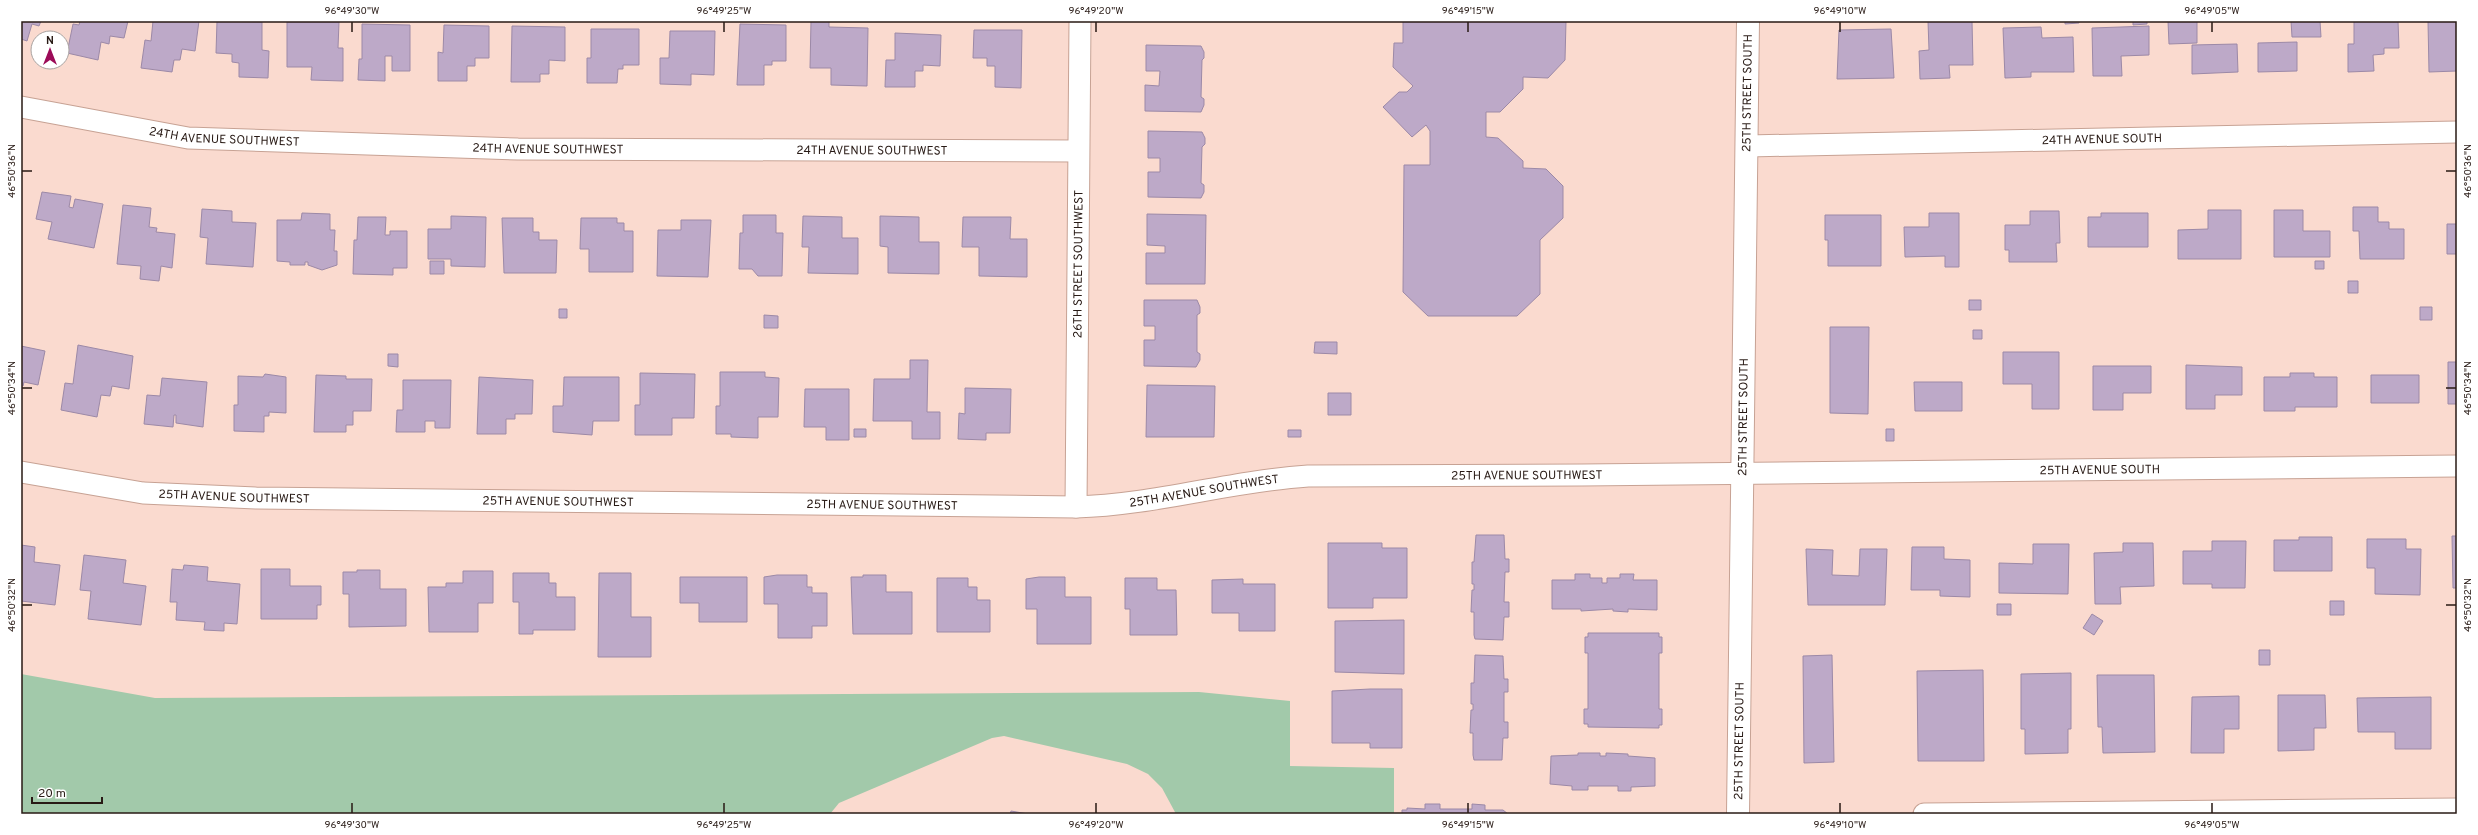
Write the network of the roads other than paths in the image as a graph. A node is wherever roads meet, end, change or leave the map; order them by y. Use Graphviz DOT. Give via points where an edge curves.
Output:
graph roads {
  1 [pos="1080,21"];
  2 [pos="1748,21"];
  3 [pos="21,107"];
  4 [pos="2457,132"];
  5 [pos="1748,146"];
  6 [pos="1078,151"];
  7 [pos="2457,466"];
  8 [pos="21,472"];
  9 [pos="1742,473"];
  10 [pos="1076,507"];
  11 [pos="2457,809"];
  12 [pos="1738,814"];
  13 [pos="1924,814"];
  1 -- 6 [label="street, 26TH STREET SOUTHWEST"];
  2 -- 5 [label="main road, 25TH STREET SOUTH"];
  3 -- 6 [label="street, 24TH AVENUE SOUTHWEST" via="188,138 518,149"];
  4 -- 5 [label="street, 24TH AVENUE SOUTH"];
  5 -- 9 [label="main road, 25TH STREET SOUTH"];
  6 -- 10 [label="street, 26TH STREET SOUTHWEST"];
  7 -- 9 [label="street, 25TH AVENUE SOUTH"];
  8 -- 10 [label="street, 25TH AVENUE SOUTHWEST" via="143,493 256,498"];
  9 -- 10 [label="street, 25TH AVENUE SOUTHWEST" via="1308,476 1265,479 1135,502"];
  9 -- 12 [label="main road, 25TH STREET SOUTH"];
  11 -- 13 [label="street"];
}
